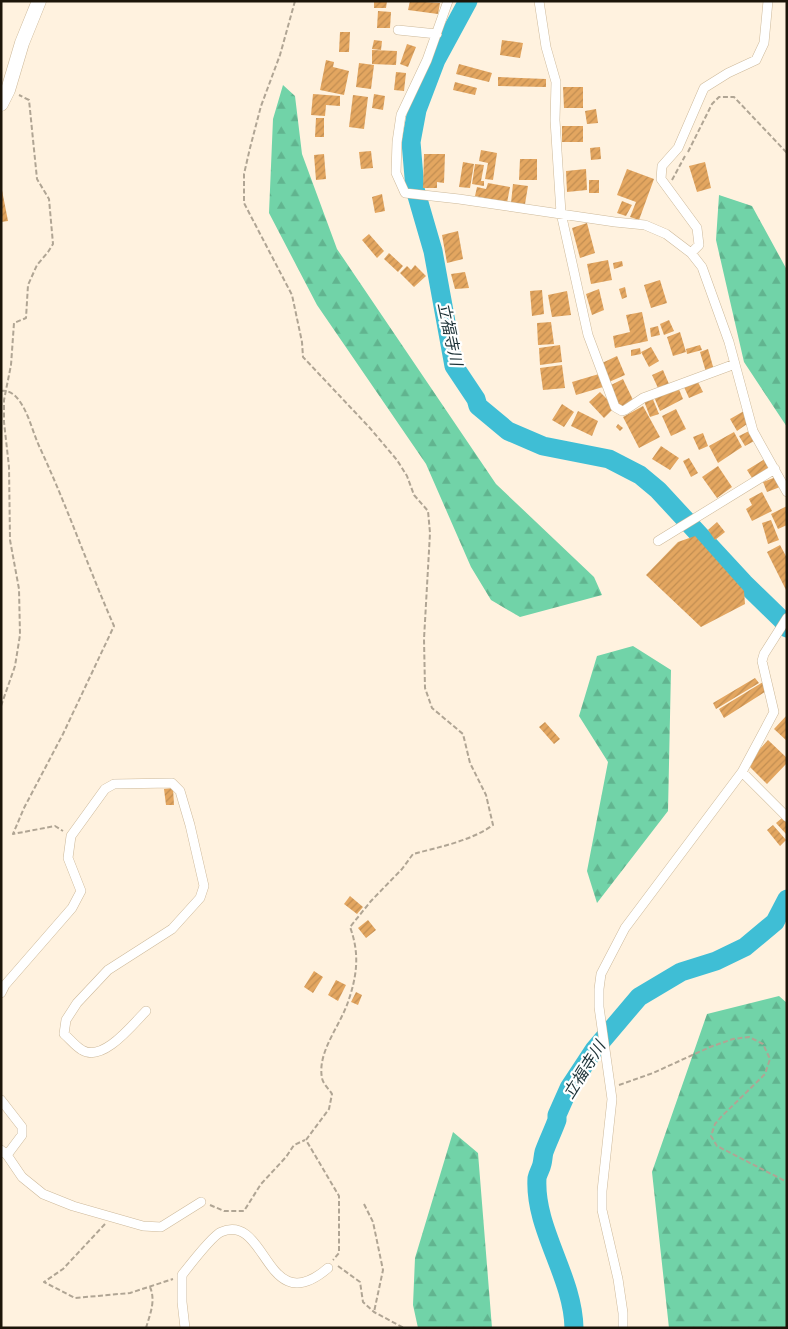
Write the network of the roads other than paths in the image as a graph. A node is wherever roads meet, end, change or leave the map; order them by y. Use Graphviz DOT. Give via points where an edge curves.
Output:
graph roads {
  1 [pos="39,1"];
  2 [pos="448,1"];
  3 [pos="539,1"];
  4 [pos="768,1"];
  5 [pos="398,30"];
  6 [pos="437,34"];
  7 [pos="1,104"];
  8 [pos="561,213"];
  9 [pos="691,254"];
  10 [pos="735,364"];
  11 [pos="775,468"];
  12 [pos="787,492"];
  13 [pos="658,541"];
  14 [pos="787,618"];
  15 [pos="742,772"];
  16 [pos="787,817"];
  17 [pos="1,993"];
  18 [pos="146,1011"];
  19 [pos="1,1100"];
  20 [pos="4,1152"];
  21 [pos="200,1202"];
  22 [pos="328,1268"];
  23 [pos="186,1328"];
  24 [pos="623,1328"];
  1 -- 7 [label="main road"];
  2 -- 6 [label="street"];
  3 -- 8 [label="street" via="546,47 556,82"];
  4 -- 9 [label="street" via="764,43 756,60 704,88 678,148 662,166 660,179 697,228 698,245"];
  5 -- 6 [label="street"];
  6 -- 8 [label="street" via="401,115 396,173 405,193"];
  8 -- 9 [label="street" via="646,225 666,234"];
  8 -- 10 [label="street" via="588,336 617,410 625,410 643,398"];
  9 -- 10 [label="street" via="702,267"];
  10 -- 11 [label="street" via="753,431"];
  11 -- 12 [label="street"];
  11 -- 13 [label="street"];
  14 -- 15 [label="street" via="762,661 774,712"];
  15 -- 16 [label="street"];
  15 -- 24 [label="street" via="625,928 601,974 599,1007 612,1099 602,1210 618,1279"];
  17 -- 18 [label="street" via="72,908 81,891 68,858 72,836 105,789 114,784 172,783 180,791 204,886 200,898 172,929 108,970 77,1003 66,1020 64,1034 83,1051 97,1052 113,1044"];
  19 -- 20 [label="street" via="22,1128 22,1135"];
  20 -- 21 [label="street" via="22,1177 43,1194 143,1226 162,1226"];
  22 -- 23 [label="street" via="305,1282 288,1281 280,1278 249,1236 231,1230 219,1232 182,1275"];
}
